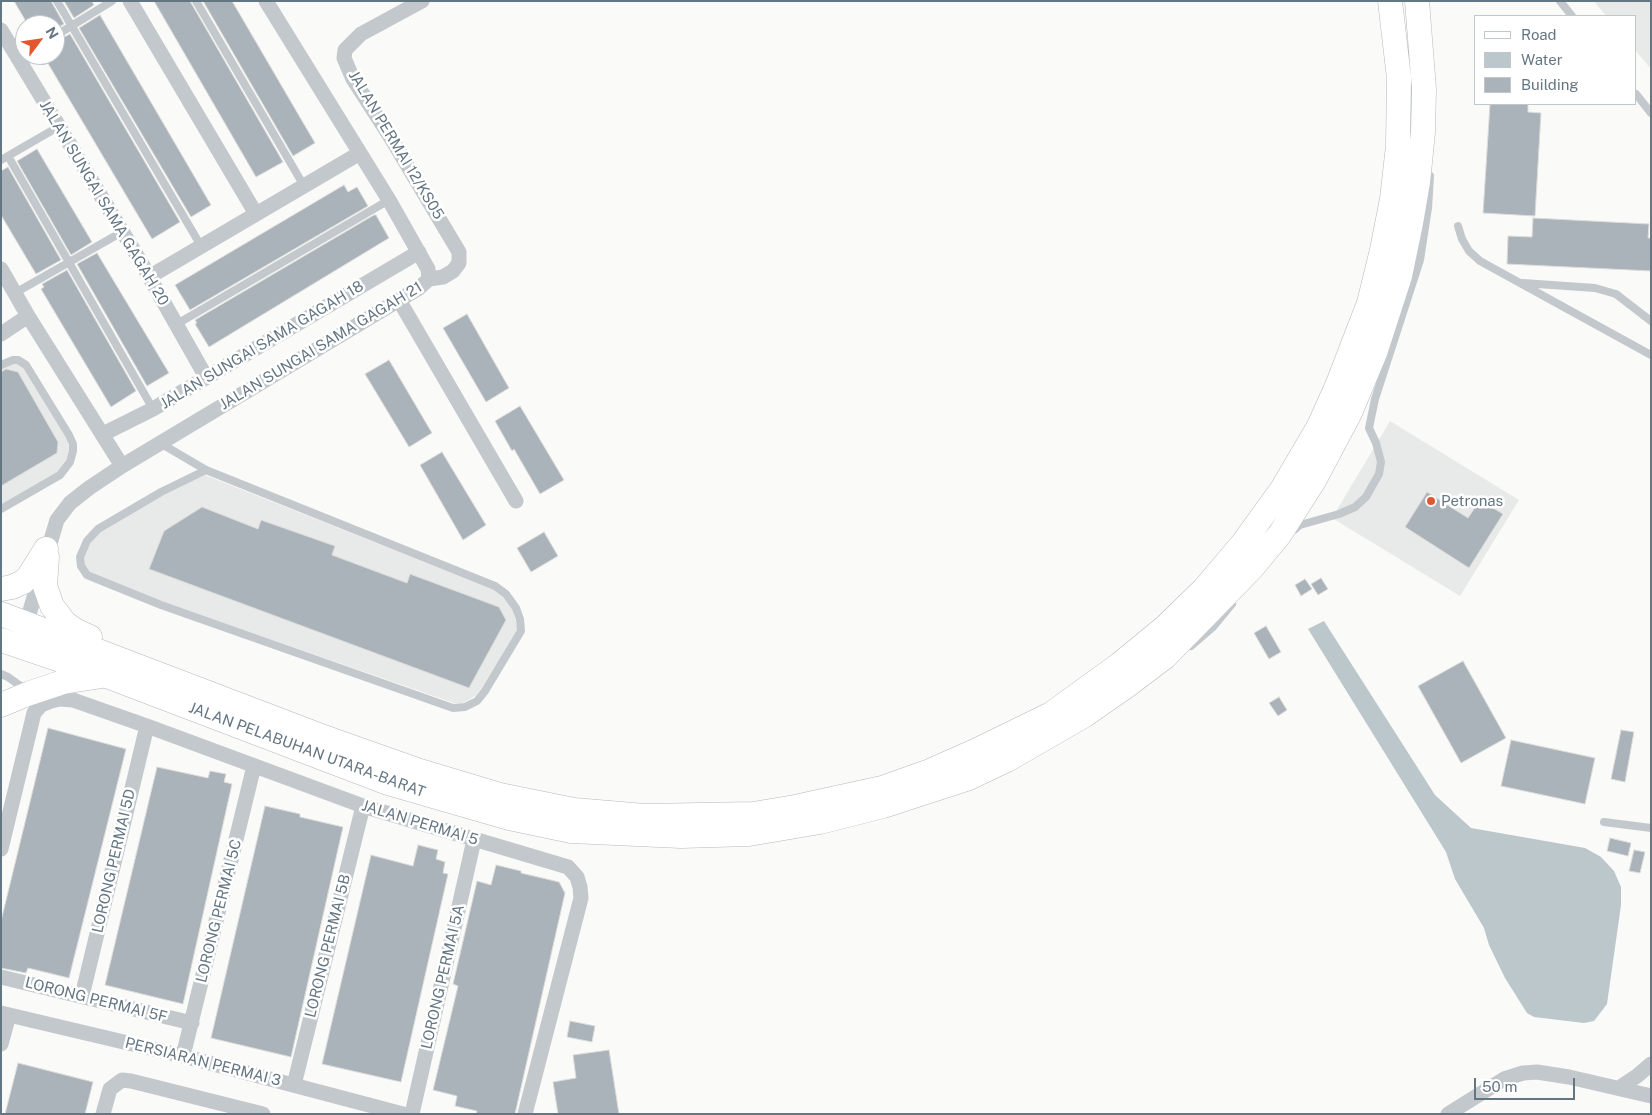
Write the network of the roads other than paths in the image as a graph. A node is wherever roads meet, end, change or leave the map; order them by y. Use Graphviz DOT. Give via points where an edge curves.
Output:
graph roads {
  1 [pos="57,1"];
  2 [pos="112,1"];
  3 [pos="130,1"];
  4 [pos="196,1"];
  5 [pos="266,1"];
  6 [pos="422,1"];
  7 [pos="1390,1"];
  8 [pos="1417,1"];
  9 [pos="1560,1"];
  10 [pos="1571,15"];
  11 [pos="71,26"];
  12 [pos="1,30"];
  13 [pos="65,30"];
  14 [pos="15,48"];
  15 [pos="26,65"];
  16 [pos="1422,78"];
  17 [pos="1637,95"];
  18 [pos="1432,112"];
  19 [pos="1651,113"];
  20 [pos="58,127"];
  21 [pos="360,153"];
  22 [pos="5,158"];
  23 [pos="1431,170"];
  24 [pos="304,186"];
  25 [pos="389,200"];
  26 [pos="256,214"];
  27 [pos="1458,226"];
  28 [pos="122,232"];
  29 [pos="201,246"];
  30 [pos="419,252"];
  31 [pos="68,262"];
  32 [pos="1,269"];
  33 [pos="149,277"];
  34 [pos="429,279"];
  35 [pos="1519,282"];
  36 [pos="15,293"];
  37 [pos="399,300"];
  38 [pos="28,316"];
  39 [pos="1651,321"];
  40 [pos="177,324"];
  41 [pos="1,334"];
  42 [pos="1651,355"];
  43 [pos="1,365"];
  44 [pos="206,377"];
  45 [pos="153,409"];
  46 [pos="103,434"];
  47 [pos="160,444"];
  48 [pos="122,466"];
  49 [pos="206,470"];
  50 [pos="516,500"];
  51 [pos="1,509"];
  52 [pos="48,550"];
  53 [pos="1254,578"];
  54 [pos="1,589"];
  55 [pos="1237,599"];
  56 [pos="1,614"];
  57 [pos="16,637"];
  58 [pos="1185,650"];
  59 [pos="1171,662"];
  60 [pos="1,674"];
  61 [pos="1156,674"];
  62 [pos="107,676"];
  63 [pos="171,679"];
  64 [pos="32,703"];
  65 [pos="1,705"];
  66 [pos="147,726"];
  67 [pos="1073,732"];
  68 [pos="254,766"];
  69 [pos="992,767"];
  70 [pos="363,806"];
  71 [pos="1604,822"];
  72 [pos="1651,828"];
  73 [pos="474,840"];
  74 [pos="1,849"];
  75 [pos="1,977"];
  76 [pos="82,996"];
  77 [pos="5,1014"];
  78 [pos="192,1023"];
  79 [pos="1,1044"];
  80 [pos="183,1056"];
  81 [pos="1651,1064"];
  82 [pos="294,1085"];
  83 [pos="1619,1088"];
  84 [pos="1651,1096"];
  85 [pos="218,1108"];
  86 [pos="103,1114"];
  87 [pos="263,1114"];
  88 [pos="403,1114"];
  89 [pos="412,1114"];
  90 [pos="525,1114"];
  91 [pos="1448,1114"];
  1 -- 11 [label="lane"];
  2 -- 11 [label="lane"];
  3 -- 26 [label="street"];
  4 -- 24 [label="lane"];
  5 -- 21 [label="street, JALAN SUNGAI SAMA GAGAH 21"];
  6 -- 34 [label="street, JALAN PERMAI 12/KS05" via="360,34 345,50 344,58 459,252 459,263 453,271 443,277"];
  7 -- 63 [label="main road, JALAN PELABUHAN UTARA-BARAT" via="1399,78 1398,146 1392,199 1369,303 1319,426 1282,489 1238,549 1204,588 1120,664 1051,714 922,774 882,788 753,814 645,816 574,810 491,792 410,768"];
  8 -- 16 [label="main road, JALAN PELABUHAN UTARA-BARAT"];
  9 -- 10 [label="lane"];
  11 -- 13 [label="lane"];
  11 -- 29 [label="lane"];
  12 -- 14 [label="street, JALAN SUNGAI SAMA GAGAH 20"];
  15 -- 20 [label="street, JALAN SUNGAI SAMA GAGAH 20"];
  16 -- 18 [label="lane"];
  16 -- 69 [label="main road, JALAN PELABUHAN UTARA-BARAT" via="1423,132 1418,182 1400,276 1375,353 1350,413 1315,479 1280,534 1252,568 1165,657 1085,715"];
  17 -- 19 [label="lane"];
  20 -- 22 [label="lane"];
  20 -- 28 [label="street, JALAN SUNGAI SAMA GAGAH 20"];
  21 -- 24 [label="street"];
  21 -- 25 [label="street, JALAN SUNGAI SAMA GAGAH 21"];
  22 -- 31 [label="lane"];
  23 -- 53 [label="lane" via="1420,260 1375,399 1369,428 1381,462 1379,474 1366,497 1355,507 1300,525"];
  24 -- 26 [label="street"];
  25 -- 30 [label="street, JALAN SUNGAI SAMA GAGAH 21"];
  25 -- 40 [label="lane"];
  26 -- 29 [label="street"];
  27 -- 35 [label="lane" via="1469,251 1480,261"];
  28 -- 31 [label="lane"];
  28 -- 33 [label="street, JALAN SUNGAI SAMA GAGAH 20"];
  29 -- 33 [label="street"];
  30 -- 34 [label="street, JALAN SUNGAI SAMA GAGAH 21" via="428,269"];
  30 -- 44 [label="street, JALAN SUNGAI SAMA GAGAH 18"];
  31 -- 36 [label="lane"];
  31 -- 45 [label="lane"];
  32 -- 36 [label="street"];
  33 -- 40 [label="street, JALAN SUNGAI SAMA GAGAH 20"];
  34 -- 37 [label="street, JALAN SUNGAI SAMA GAGAH 21"];
  35 -- 39 [label="lane" via="1595,288 1616,294"];
  35 -- 42 [label="lane"];
  36 -- 38 [label="street"];
  37 -- 47 [label="street, JALAN SUNGAI SAMA GAGAH 21"];
  37 -- 50 [label="street"];
  38 -- 41 [label="street"];
  38 -- 46 [label="street"];
  40 -- 44 [label="street, JALAN SUNGAI SAMA GAGAH 20"];
  43 -- 51 [label="lane" via="13,360 26,365 69,435 73,451 67,467 60,474"];
  44 -- 45 [label="street, JALAN SUNGAI SAMA GAGAH 18"];
  45 -- 46 [label="street, JALAN SUNGAI SAMA GAGAH 18"];
  46 -- 48 [label="street"];
  47 -- 48 [label="street, JALAN SUNGAI SAMA GAGAH 21"];
  47 -- 49 [label="lane"];
  48 -- 52 [label="street, JALAN SUNGAI SAMA GAGAH 21" via="70,504 57,520"];
  49 -- 49 [label="lane" via="494,586 506,594 516,608 520,631 485,691 465,707 453,708 161,606 87,575 81,566 80,556 98,529"];
  52 -- 54 [label="main road" via="22,582"];
  52 -- 57 [label="street, JALAN SUNGAI SAMA GAGAH 21"];
  52 -- 63 [label="main road" via="45,586 57,615 75,630"];
  55 -- 58 [label="lane" via="1213,627"];
  56 -- 57 [label="main road, JALAN PELABUHAN UTARA-BARAT"];
  57 -- 62 [label="main road, JALAN PELABUHAN UTARA-BARAT"];
  57 -- 63 [label="main road, JALAN PELABUHAN UTARA-BARAT"];
  59 -- 61 [label="lane"];
  60 -- 64 [label="lane" via="8,677"];
  62 -- 64 [label="main road" via="63,682"];
  62 -- 69 [label="main road, JALAN PELABUHAN UTARA-BARAT" via="388,783 509,818 571,832 681,836 749,834 820,822 883,806 969,778"];
  64 -- 65 [label="main road"];
  64 -- 66 [label="street, JALAN PERMAI 5" via="42,705 60,699 73,700"];
  64 -- 74 [label="street"];
  66 -- 68 [label="street, JALAN PERMAI 5"];
  66 -- 76 [label="street, LORONG PERMAI 5D"];
  67 -- 69 [label="lane"];
  68 -- 70 [label="street, JALAN PERMAI 5"];
  68 -- 78 [label="street, LORONG PERMAI 5C"];
  70 -- 73 [label="street, JALAN PERMAI 5"];
  70 -- 82 [label="street, LORONG PERMAI 5B"];
  71 -- 72 [label="lane"];
  73 -- 89 [label="street, LORONG PERMAI 5A"];
  73 -- 90 [label="street, JALAN PERMAI 5" via="568,867 577,877 580,888 581,898"];
  75 -- 76 [label="street, LORONG PERMAI 5F"];
  76 -- 78 [label="street, LORONG PERMAI 5F"];
  77 -- 79 [label="street"];
  77 -- 80 [label="street, PERSIARAN PERMAI 3"];
  78 -- 80 [label="street, LORONG PERMAI 5C"];
  80 -- 82 [label="street, PERSIARAN PERMAI 3"];
  81 -- 83 [label="street"];
  82 -- 88 [label="street, PERSIARAN PERMAI 3"];
  83 -- 84 [label="street"];
  83 -- 91 [label="street" via="1569,1077 1523,1073 1504,1079"];
  85 -- 86 [label="street" via="122,1080 110,1088"];
  85 -- 87 [label="street"];
}
